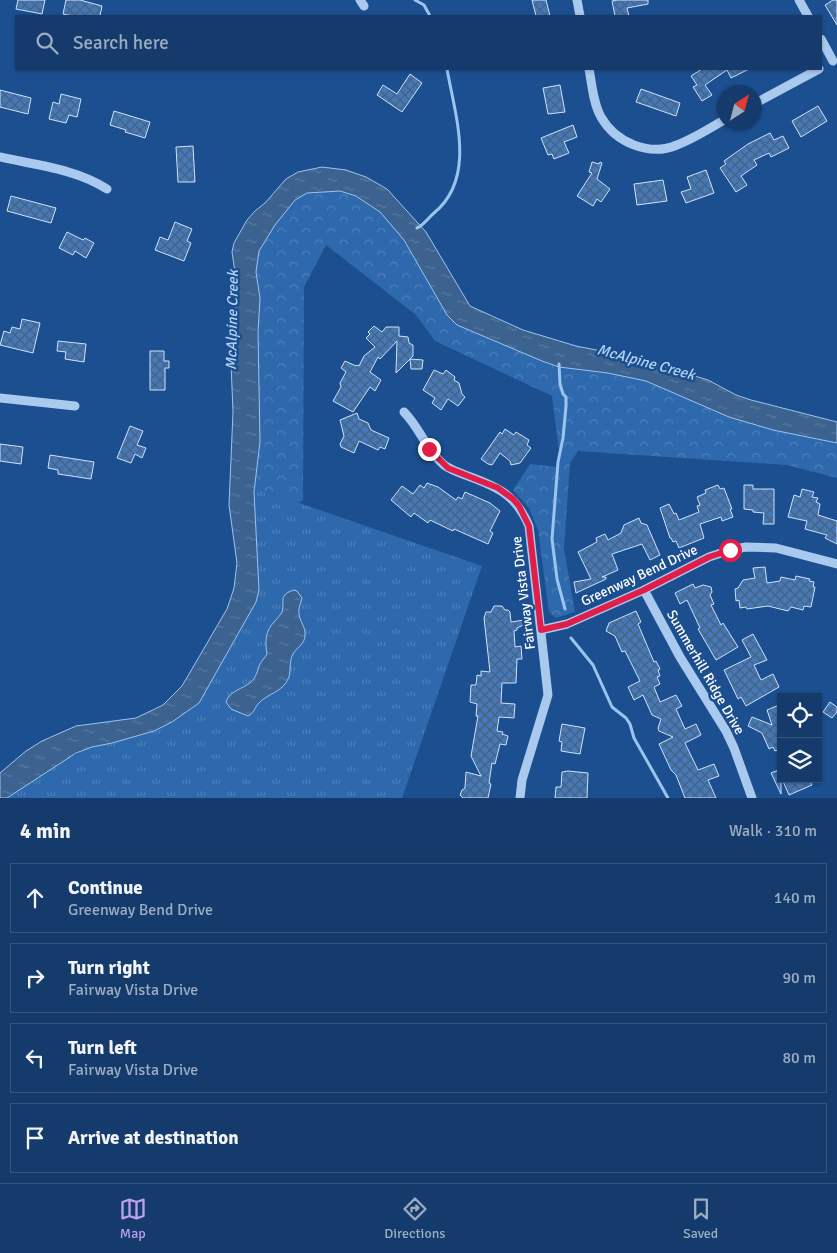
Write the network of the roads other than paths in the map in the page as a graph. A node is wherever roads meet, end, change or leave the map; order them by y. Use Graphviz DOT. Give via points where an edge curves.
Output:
graph roads {
  1 [pos="577,0"];
  2 [pos="799,0"];
  3 [pos="580,15"];
  4 [pos="807,15"];
  5 [pos="822,40"];
  6 [pos="835,60"];
  7 [pos="822,67"];
  8 [pos="589,70"];
  9 [pos="816,70"];
  10 [pos="762,100"];
  11 [pos="717,124"];
  12 [pos="0,157"];
  13 [pos="107,189"];
  14 [pos="0,398"];
  15 [pos="75,406"];
  16 [pos="404,412"];
  17 [pos="837,564"];
  18 [pos="644,590"];
  19 [pos="541,630"];
  20 [pos="520,798"];
  21 [pos="752,798"];
  1 -- 3 [label="street"];
  2 -- 4 [label="street"];
  5 -- 6 [label="street"];
  6 -- 7 [label="street"];
  8 -- 11 [label="street" via="601,118 616,135 635,146 649,149 676,146"];
  9 -- 10 [label="street"];
  12 -- 13 [label="street" via="76,174"];
  14 -- 15 [label="street"];
  16 -- 19 [label="street, Fairway Vista Drive" via="429,449 448,468 498,488 519,506 529,526"];
  17 -- 18 [label="street, Greenway Bend Drive" via="776,548 746,547 709,557"];
  18 -- 19 [label="street, Greenway Bend Drive" via="567,624"];
  18 -- 21 [label="street, Summerhill Ridge Drive" via="680,657 726,731"];
  19 -- 20 [label="street, Fairway Vista Drive" via="548,695 522,780"];
}
